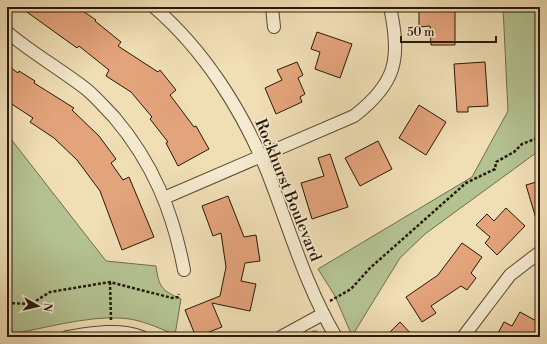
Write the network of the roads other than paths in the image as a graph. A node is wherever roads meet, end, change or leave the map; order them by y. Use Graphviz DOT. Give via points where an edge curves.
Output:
graph roads {
  1 [pos="154,7"];
  2 [pos="272,7"];
  3 [pos="390,7"];
  4 [pos="274,26"];
  5 [pos="7,32"];
  6 [pos="260,157"];
  7 [pos="164,198"];
  8 [pos="540,252"];
  9 [pos="184,270"];
  10 [pos="323,314"];
  11 [pos="67,337"];
  12 [pos="142,337"];
  13 [pos="281,337"];
  14 [pos="336,337"];
  15 [pos="463,337"];
  1 -- 6 [label="street, Rockhurst Boulevard" via="212,71 243,120"];
  2 -- 4 [label="street"];
  3 -- 6 [label="street" via="396,36 396,54 392,71 371,103 354,116"];
  5 -- 7 [label="street" via="88,90 126,132"];
  6 -- 7 [label="street"];
  6 -- 10 [label="street, Rockhurst Boulevard"];
  7 -- 9 [label="street" via="173,219"];
  8 -- 15 [label="street" via="510,275"];
  10 -- 13 [label="street"];
  10 -- 14 [label="street, Rockhurst Boulevard"];
  11 -- 12 [label="street" via="94,332"];
}
